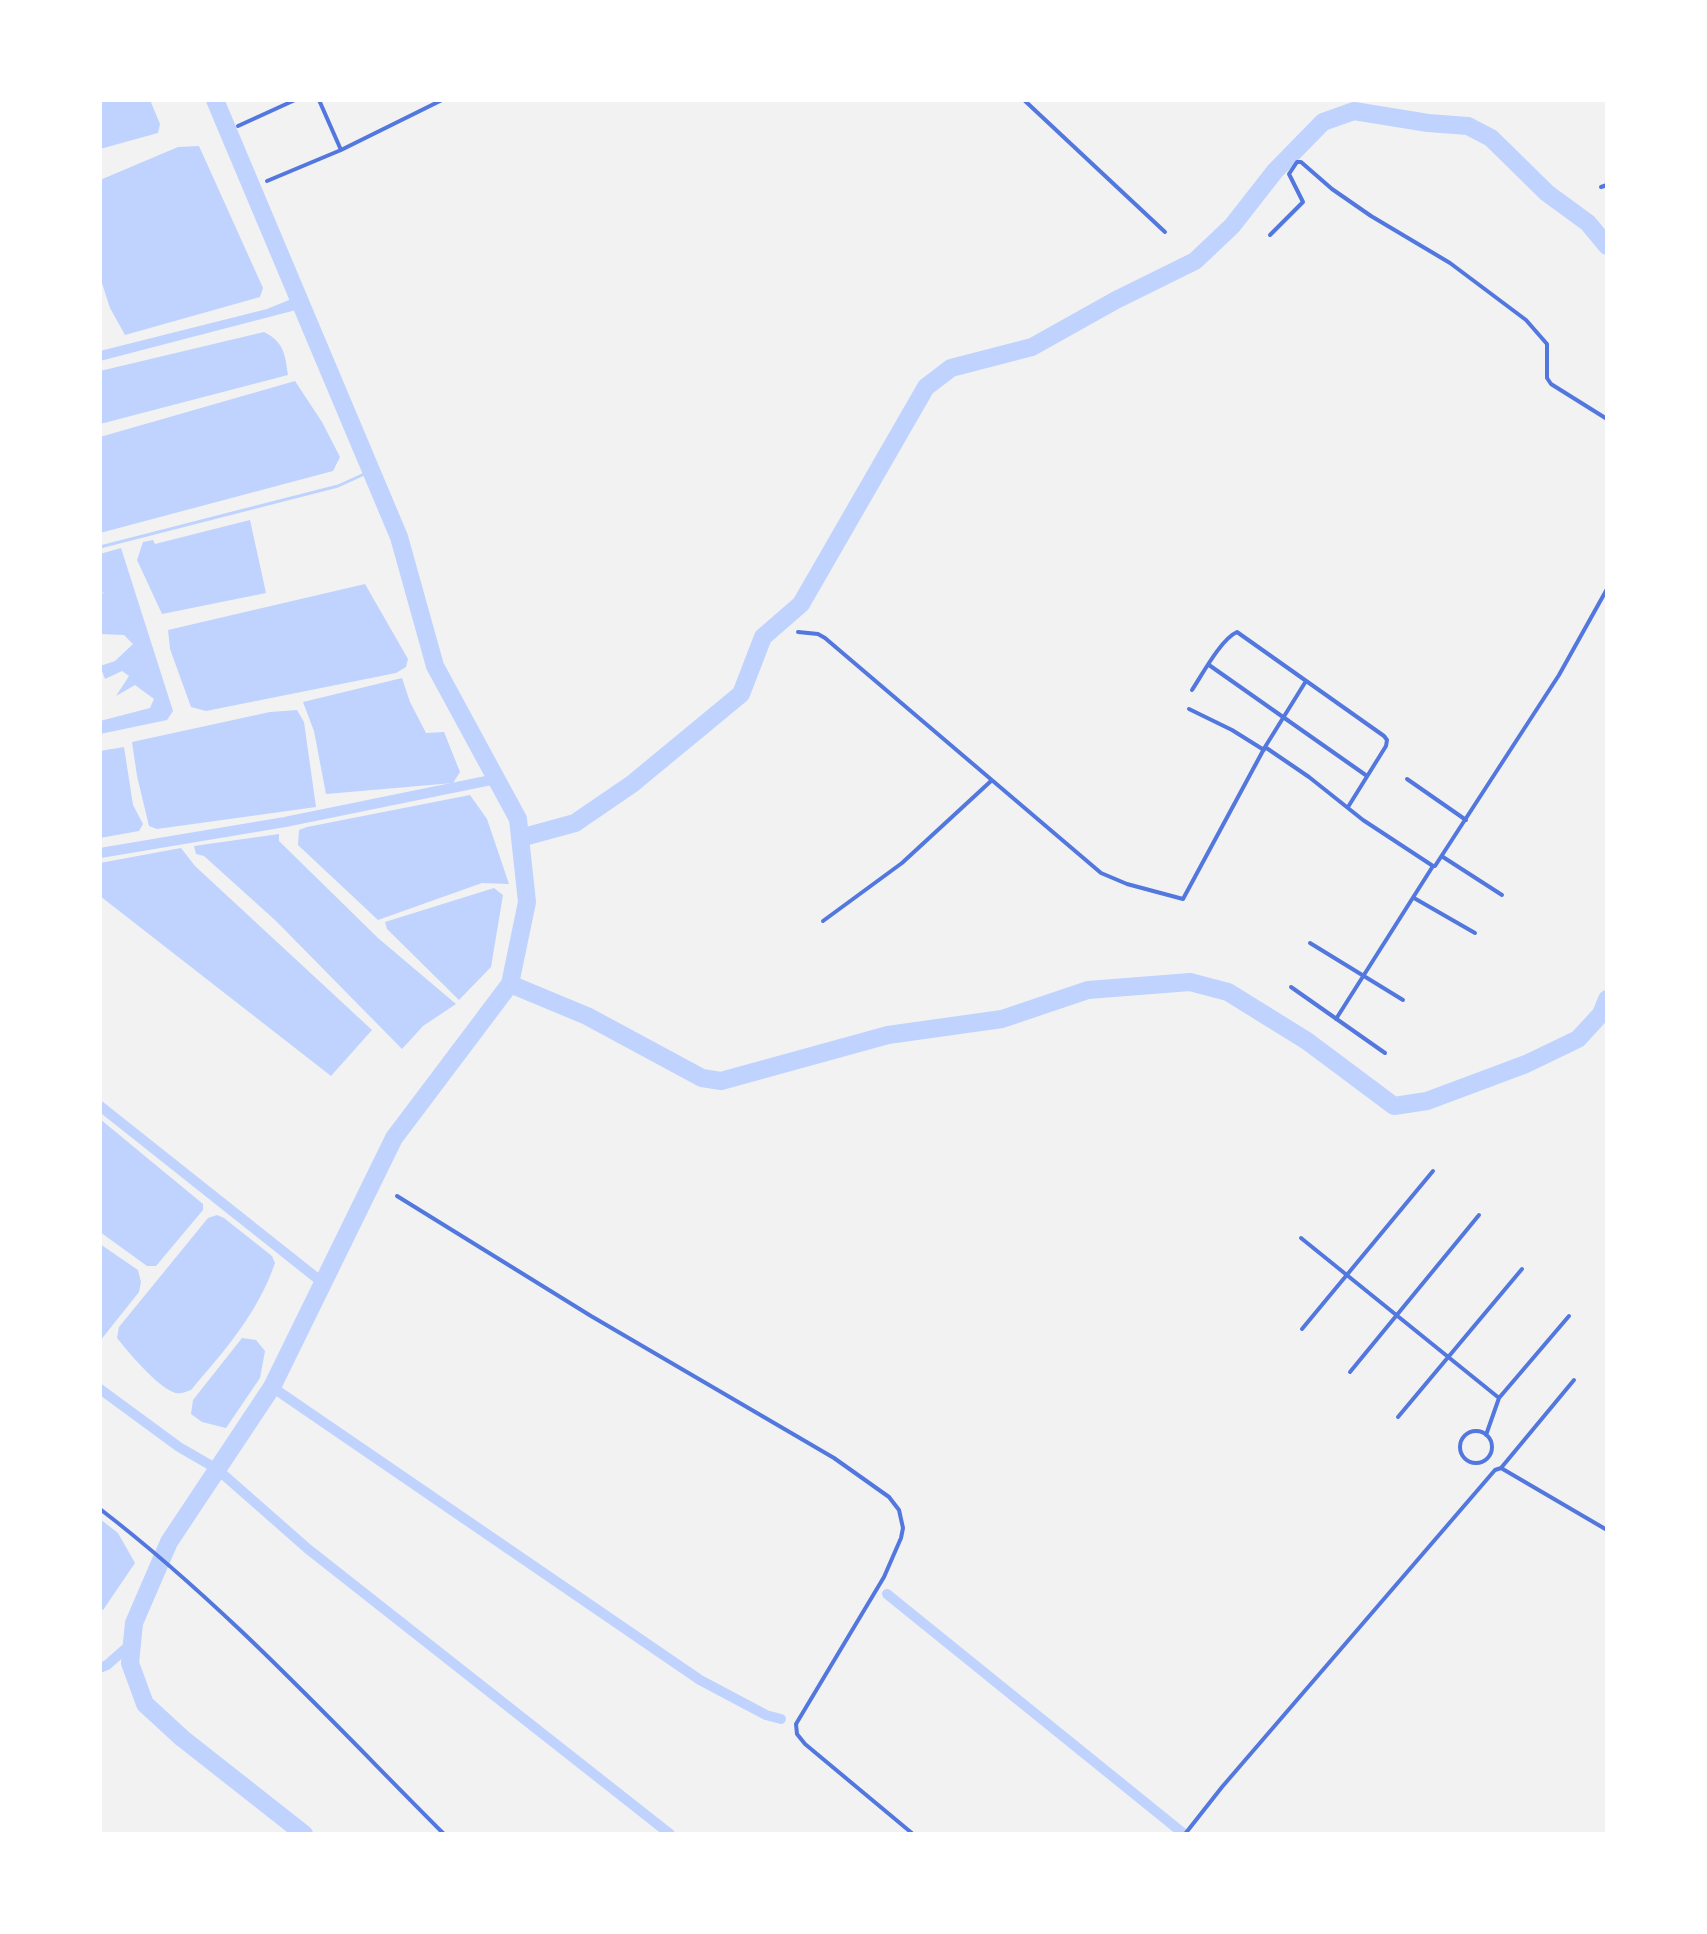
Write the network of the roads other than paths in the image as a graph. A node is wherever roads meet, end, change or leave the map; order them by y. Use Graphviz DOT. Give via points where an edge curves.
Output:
graph roads {
  1 [pos="295,100"];
  2 [pos="319,100"];
  3 [pos="442,100"];
  4 [pos="1024,100"];
  5 [pos="238,126"];
  6 [pos="341,150"];
  7 [pos="267,181"];
  8 [pos="1165,232"];
  9 [pos="1270,235"];
  10 [pos="1607,419"];
  11 [pos="1607,589"];
  12 [pos="798,632"];
  13 [pos="1209,665"];
  14 [pos="1306,681"];
  15 [pos="1192,690"];
  16 [pos="1189,709"];
  17 [pos="1283,717"];
  18 [pos="1264,748"];
  19 [pos="1367,776"];
  20 [pos="1407,779"];
  21 [pos="991,781"];
  22 [pos="1348,807"];
  23 [pos="1466,820"];
  24 [pos="1443,857"];
  25 [pos="1433,866"];
  26 [pos="1502,895"];
  27 [pos="1414,898"];
  28 [pos="823,921"];
  29 [pos="1475,933"];
  30 [pos="1310,943"];
  31 [pos="1364,978"];
  32 [pos="1291,987"];
  33 [pos="1403,1000"];
  34 [pos="1336,1019"];
  35 [pos="1385,1053"];
  36 [pos="1433,1171"];
  37 [pos="397,1196"];
  38 [pos="1479,1215"];
  39 [pos="1301,1238"];
  40 [pos="1522,1269"];
  41 [pos="1348,1274"];
  42 [pos="1398,1314"];
  43 [pos="1569,1316"];
  44 [pos="1302,1329"];
  45 [pos="1450,1355"];
  46 [pos="1350,1372"];
  47 [pos="1574,1380"];
  48 [pos="1499,1398"];
  49 [pos="1398,1417"];
  50 [pos="1486,1435"];
  51 [pos="1487,1458"];
  52 [pos="1498,1469"];
  53 [pos="100,1509"];
  54 [pos="1607,1530"];
  55 [pos="1186,1832"];
  56 [pos="444,1834"];
  57 [pos="913,1834"];
  1 -- 5 [label="street"];
  2 -- 6 [label="street"];
  3 -- 6 [label="street"];
  4 -- 8 [label="street"];
  6 -- 7 [label="street"];
  9 -- 10 [label="street" via="1303,202 1289,176 1300,162 1526,320 1548,348 1551,384"];
  11 -- 23 [label="street"];
  12 -- 21 [label="street" via="825,638"];
  13 -- 14 [label="street" via="1237,632"];
  13 -- 15 [label="street"];
  13 -- 17 [label="street"];
  14 -- 17 [label="street"];
  14 -- 19 [label="street" via="1386,738"];
  16 -- 18 [label="street"];
  17 -- 18 [label="street"];
  17 -- 19 [label="street"];
  18 -- 21 [label="street" via="1183,899 1101,873"];
  18 -- 22 [label="street"];
  19 -- 22 [label="street"];
  20 -- 23 [label="street"];
  21 -- 28 [label="street" via="902,863"];
  22 -- 25 [label="street"];
  23 -- 24 [label="street"];
  24 -- 25 [label="street"];
  24 -- 26 [label="street"];
  25 -- 27 [label="street"];
  27 -- 29 [label="street"];
  27 -- 31 [label="street"];
  30 -- 31 [label="street"];
  31 -- 33 [label="street"];
  31 -- 34 [label="street"];
  32 -- 34 [label="street"];
  34 -- 35 [label="street"];
  36 -- 41 [label="street"];
  37 -- 57 [label="street" via="834,1458 889,1497 899,1510 901,1538 884,1577 796,1724 805,1744"];
  38 -- 42 [label="street"];
  39 -- 41 [label="street"];
  40 -- 45 [label="street"];
  41 -- 42 [label="street"];
  41 -- 44 [label="street"];
  42 -- 45 [label="street"];
  42 -- 46 [label="street"];
  43 -- 48 [label="street"];
  45 -- 48 [label="street"];
  45 -- 49 [label="street"];
  47 -- 52 [label="street"];
  48 -- 50 [label="street"];
  50 -- 51 [label="street" via="1492,1446"];
  50 -- 51 [label="street" via="1470,1432 1460,1448 1472,1462"];
  51 -- 52 [label="street"];
  52 -- 54 [label="street"];
  52 -- 55 [label="street"];
  53 -- 56 [label="street" via="254,1645"];
}
